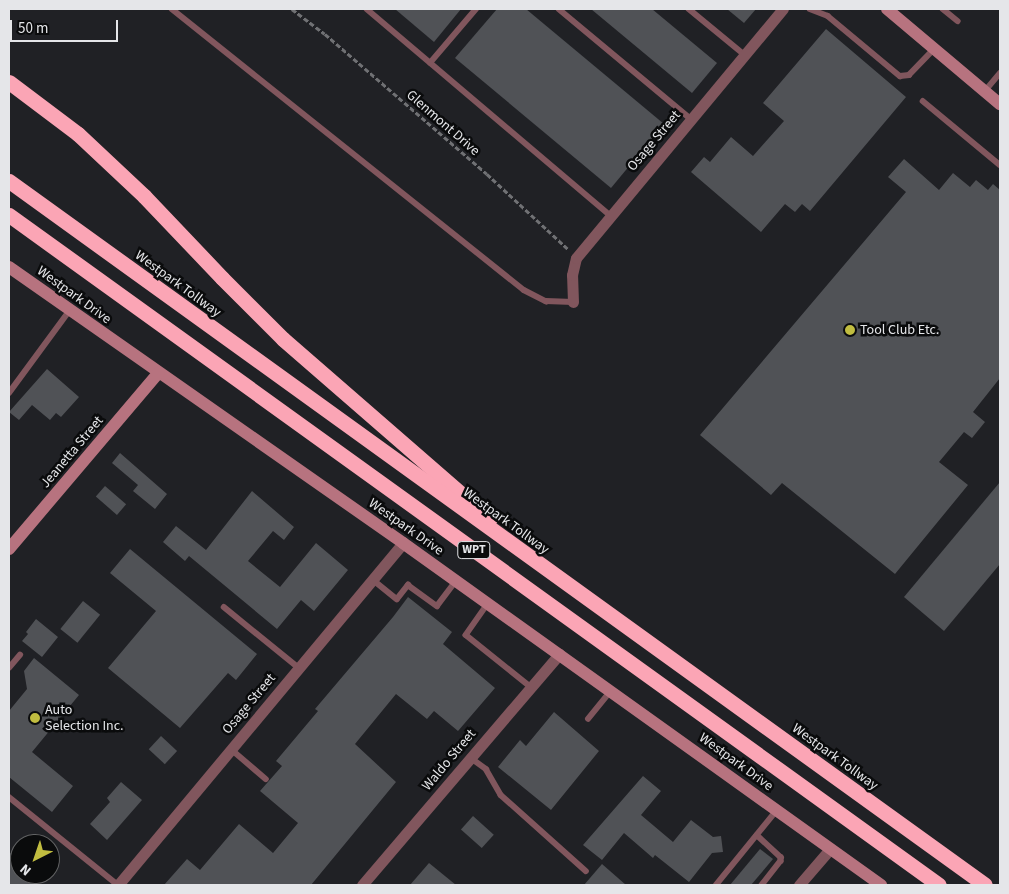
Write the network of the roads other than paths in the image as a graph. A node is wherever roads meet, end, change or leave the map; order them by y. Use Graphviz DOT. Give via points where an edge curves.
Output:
graph roads {
  1 [pos="172,9"];
  2 [pos="367,9"];
  3 [pos="476,9"];
  4 [pos="559,9"];
  5 [pos="689,9"];
  6 [pos="783,9"];
  7 [pos="810,9"];
  8 [pos="887,9"];
  9 [pos="943,9"];
  10 [pos="958,21"];
  11 [pos="934,49"];
  12 [pos="745,55"];
  13 [pos="430,63"];
  14 [pos="1000,73"];
  15 [pos="9,82"];
  16 [pos="985,91"];
  17 [pos="924,101"];
  18 [pos="1000,104"];
  19 [pos="691,119"];
  20 [pos="1000,165"];
  21 [pos="9,181"];
  22 [pos="9,215"];
  23 [pos="611,216"];
  24 [pos="9,267"];
  25 [pos="573,302"];
  26 [pos="70,310"];
  27 [pos="158,373"];
  28 [pos="9,393"];
  29 [pos="403,543"];
  30 [pos="9,549"];
  31 [pos="372,579"];
  32 [pos="456,581"];
  33 [pos="563,582"];
  34 [pos="488,603"];
  35 [pos="224,607"];
  36 [pos="559,654"];
  37 [pos="20,655"];
  38 [pos="9,668"];
  39 [pos="299,668"];
  40 [pos="531,687"];
  41 [pos="611,691"];
  42 [pos="588,719"];
  43 [pos="231,749"];
  44 [pos="471,758"];
  45 [pos="266,780"];
  46 [pos="9,797"];
  47 [pos="777,810"];
  48 [pos="757,835"];
  49 [pos="830,849"];
  50 [pos="586,871"];
  51 [pos="118,885"];
  52 [pos="362,885"];
  53 [pos="716,885"];
  54 [pos="762,885"];
  55 [pos="799,885"];
  56 [pos="881,885"];
  57 [pos="939,885"];
  58 [pos="985,885"];
  1 -- 25 [label="lane" via="524,290 546,301"];
  2 -- 13 [label="lane"];
  3 -- 13 [label="lane"];
  4 -- 19 [label="lane"];
  5 -- 12 [label="lane"];
  6 -- 12 [label="street, Osage Street"];
  7 -- 11 [label="lane" via="828,16 900,76 909,75"];
  8 -- 11 [label="main road"];
  9 -- 10 [label="lane"];
  11 -- 16 [label="main road"];
  12 -- 19 [label="street, Osage Street"];
  13 -- 23 [label="lane"];
  14 -- 16 [label="lane"];
  15 -- 33 [label="highway" via="78,134 144,196 284,339"];
  16 -- 18 [label="main road"];
  17 -- 20 [label="lane"];
  19 -- 23 [label="street, Osage Street"];
  21 -- 33 [label="highway, Westpark Tollway / WPT"];
  22 -- 57 [label="highway, WPT"];
  23 -- 25 [label="street, Osage Street" via="576,258 572,275"];
  24 -- 26 [label="main road, Westpark Drive"];
  26 -- 27 [label="main road, Westpark Drive"];
  26 -- 28 [label="lane"];
  27 -- 29 [label="main road, Westpark Drive"];
  27 -- 30 [label="main road, Jeanetta Street"];
  29 -- 31 [label="street, Osage Street"];
  29 -- 32 [label="main road, Westpark Drive"];
  31 -- 32 [label="lane" via="397,599 408,586 437,606"];
  31 -- 39 [label="street, Osage Street"];
  32 -- 34 [label="main road, Westpark Drive"];
  33 -- 58 [label="highway, Westpark Tollway / WPT"];
  34 -- 36 [label="main road, Westpark Drive"];
  34 -- 40 [label="lane" via="466,635"];
  35 -- 39 [label="lane"];
  36 -- 40 [label="street, Waldo Street"];
  36 -- 41 [label="main road, Westpark Drive"];
  37 -- 38 [label="lane"];
  39 -- 43 [label="street, Osage Street"];
  40 -- 44 [label="street, Waldo Street"];
  41 -- 42 [label="lane"];
  41 -- 47 [label="main road, Westpark Drive"];
  43 -- 45 [label="lane"];
  43 -- 51 [label="street, Osage Street"];
  44 -- 50 [label="lane" via="486,769 501,795"];
  44 -- 52 [label="street, Waldo Street"];
  46 -- 51 [label="lane"];
  47 -- 48 [label="lane"];
  47 -- 49 [label="main road, Westpark Drive"];
  48 -- 53 [label="lane"];
  48 -- 54 [label="lane" via="781,857 781,862"];
  49 -- 55 [label="street"];
  49 -- 56 [label="main road, Westpark Drive"];
}
